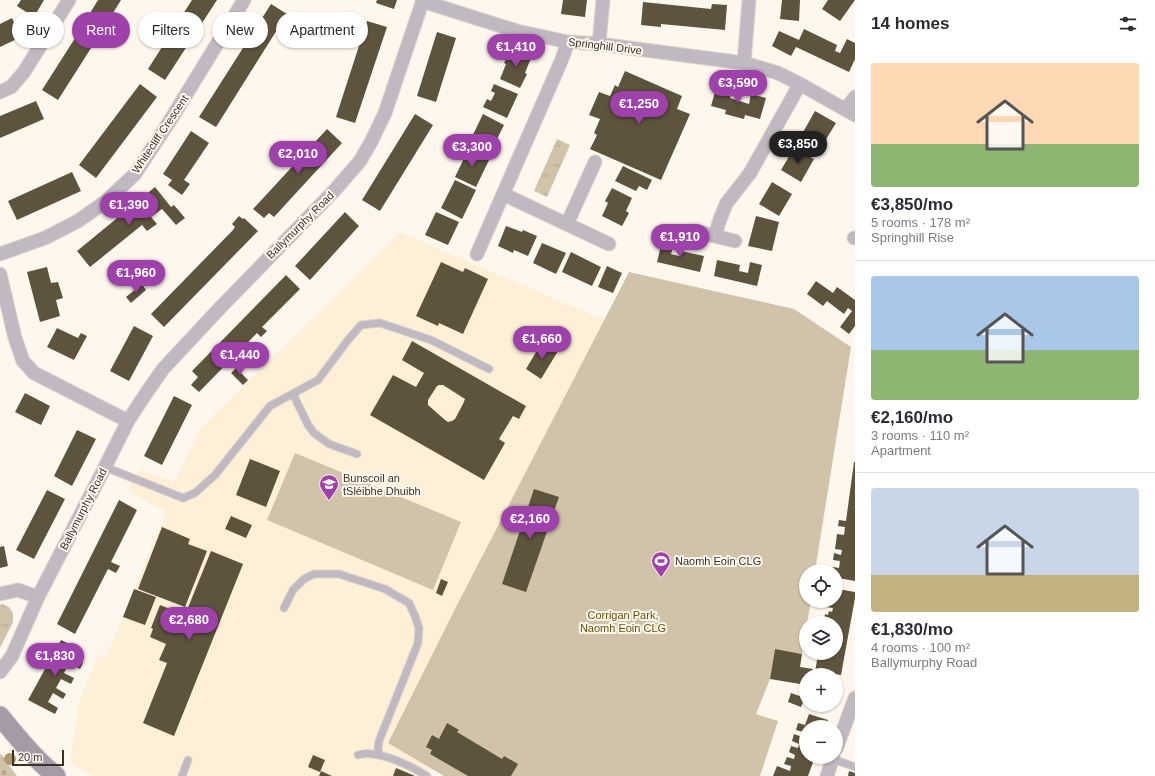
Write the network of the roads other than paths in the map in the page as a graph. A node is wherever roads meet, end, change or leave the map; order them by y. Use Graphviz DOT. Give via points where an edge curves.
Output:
graph roads {
  1 [pos="70,0"];
  2 [pos="244,0"];
  3 [pos="603,0"];
  4 [pos="749,0"];
  5 [pos="422,1"];
  6 [pos="568,42"];
  7 [pos="599,44"];
  8 [pos="744,63"];
  9 [pos="800,84"];
  10 [pos="0,92"];
  11 [pos="855,97"];
  12 [pos="851,112"];
  13 [pos="595,162"];
  14 [pos="503,194"];
  15 [pos="567,224"];
  16 [pos="694,231"];
  17 [pos="715,236"];
  18 [pos="736,241"];
  19 [pos="609,244"];
  20 [pos="0,254"];
  21 [pos="477,254"];
  22 [pos="0,274"];
  23 [pos="489,369"];
  24 [pos="293,394"];
  25 [pos="128,421"];
  26 [pos="357,454"];
  27 [pos="105,467"];
  28 [pos="0,594"];
  29 [pos="38,597"];
  30 [pos="284,608"];
  31 [pos="0,672"];
  32 [pos="855,698"];
  33 [pos="853,712"];
  34 [pos="0,716"];
  35 [pos="843,735"];
  36 [pos="358,755"];
  37 [pos="379,756"];
  38 [pos="188,760"];
  39 [pos="843,760"];
  40 [pos="831,764"];
  41 [pos="855,767"];
  42 [pos="56,776"];
  43 [pos="182,776"];
  44 [pos="427,776"];
  45 [pos="827,776"];
  1 -- 10 [label="street" via="24,72 11,87"];
  2 -- 20 [label="street, Whitecliff Crescent" via="172,119 135,174 105,202 78,221 45,238"];
  3 -- 7 [label="street"];
  4 -- 8 [label="street"];
  5 -- 6 [label="street, Springhill Drive" via="517,31"];
  5 -- 25 [label="street, Ballymurphy Road" via="384,113 360,161 163,369"];
  6 -- 7 [label="street, Springhill Drive"];
  6 -- 14 [label="street"];
  7 -- 8 [label="street, Springhill Drive"];
  8 -- 9 [label="street, Springhill Drive" via="778,73"];
  9 -- 12 [label="street, Springhill Drive"];
  9 -- 17 [label="street" via="750,173 726,204"];
  11 -- 12 [label="street, Springhill Drive"];
  13 -- 15 [label="street"];
  14 -- 15 [label="street"];
  14 -- 21 [label="street"];
  15 -- 19 [label="street"];
  16 -- 17 [label="street"];
  17 -- 18 [label="street"];
  22 -- 25 [label="street" via="23,361 34,373"];
  23 -- 24 [label="lane" via="431,340 380,323 361,325 318,380"];
  24 -- 26 [label="lane" via="314,433 329,444"];
  24 -- 27 [label="lane" via="270,406 215,475 195,493 183,498"];
  25 -- 27 [label="street, Ballymurphy Road"];
  27 -- 29 [label="street, Ballymurphy Road"];
  28 -- 29 [label="street" via="18,590"];
  29 -- 31 [label="street, Ballymurphy Road" via="12,656"];
  30 -- 37 [label="lane" via="293,590 304,579 314,574 339,574 385,589 409,603 419,628 418,643 379,741"];
  32 -- 33 [label="street"];
  33 -- 35 [label="street"];
  34 -- 42 [label="street"];
  36 -- 37 [label="lane"];
  37 -- 44 [label="lane" via="411,767"];
  38 -- 43 [label="lane"];
  39 -- 41 [label="lane"];
  40 -- 45 [label="street"];
}
